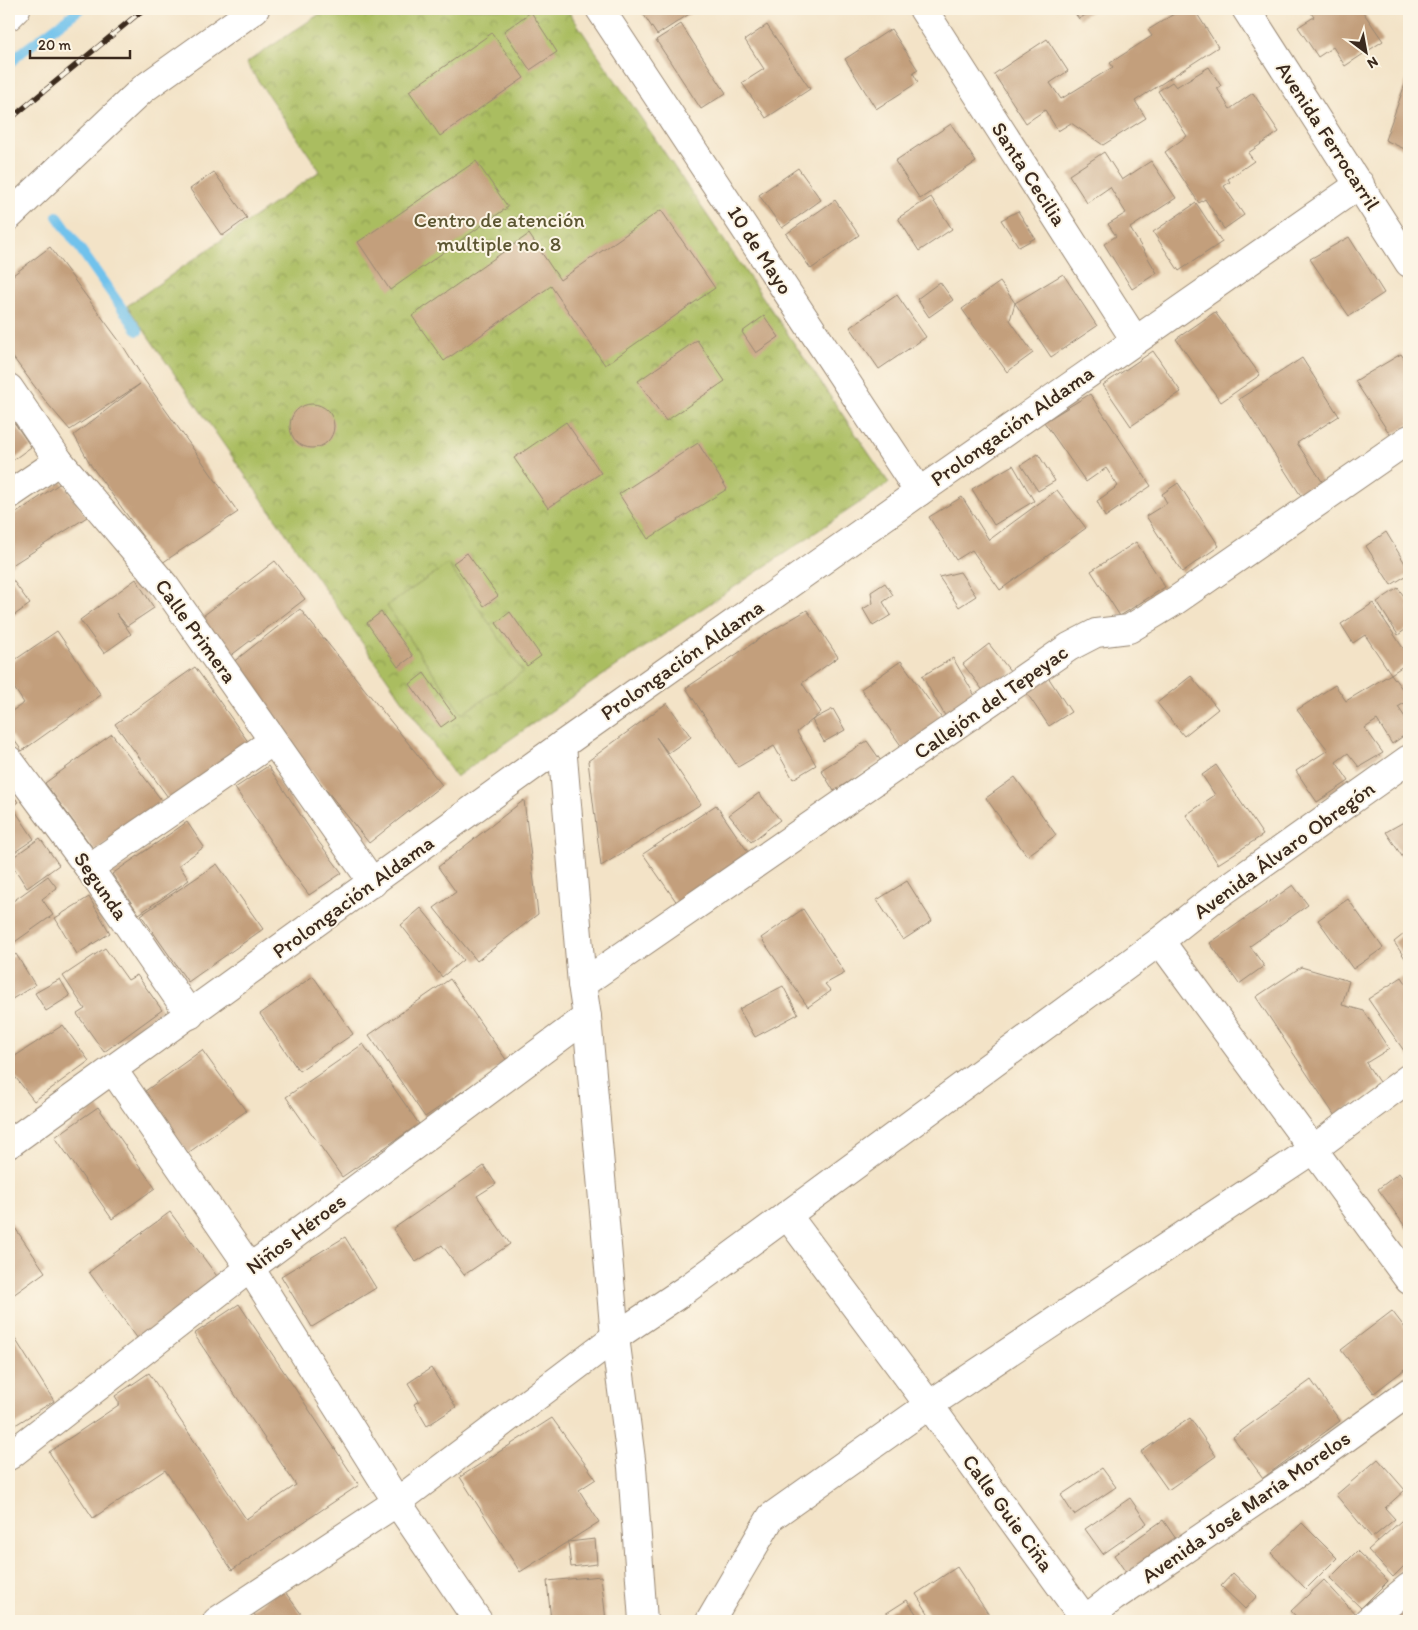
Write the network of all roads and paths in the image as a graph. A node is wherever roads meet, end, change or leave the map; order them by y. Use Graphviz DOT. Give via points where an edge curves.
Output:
graph roads {
  1 [pos="16,9"];
  2 [pos="255,9"];
  3 [pos="600,9"];
  4 [pos="923,9"];
  5 [pos="1246,9"];
  6 [pos="9,16"];
  7 [pos="1360,184"];
  8 [pos="9,216"];
  9 [pos="1409,263"];
  10 [pos="1135,340"];
  11 [pos="9,388"];
  12 [pos="1409,439"];
  13 [pos="59,461"];
  14 [pos="919,492"];
  15 [pos="9,494"];
  16 [pos="273,741"];
  17 [pos="562,745"];
  18 [pos="1409,759"];
  19 [pos="9,760"];
  20 [pos="89,868"];
  21 [pos="373,883"];
  22 [pos="1160,941"];
  23 [pos="582,984"];
  24 [pos="190,1014"];
  25 [pos="587,1017"];
  26 [pos="112,1070"];
  27 [pos="1409,1078"];
  28 [pos="9,1144"];
  29 [pos="1312,1150"];
  30 [pos="787,1215"];
  31 [pos="250,1268"];
  32 [pos="1409,1280"];
  33 [pos="615,1337"];
  34 [pos="1409,1392"];
  35 [pos="929,1406"];
  36 [pos="9,1456"];
  37 [pos="397,1502"];
  38 [pos="1409,1587"];
  39 [pos="217,1621"];
  40 [pos="478,1621"];
  41 [pos="644,1621"];
  42 [pos="710,1621"];
  43 [pos="1085,1621"];
  44 [pos="1368,1621"];
  1 -- 6 [label="street"];
  2 -- 8 [label="street" via="143,89"];
  3 -- 14 [label="street, 10 de Mayo"];
  4 -- 10 [label="street, Santa Cecilia"];
  5 -- 7 [label="street, Avenida Ferrocarril"];
  7 -- 9 [label="street, Avenida Ferrocarril"];
  7 -- 10 [label="street, Prolongación Aldama"];
  10 -- 14 [label="street, Prolongación Aldama"];
  11 -- 13 [label="street, Calle Primera"];
  12 -- 23 [label="street, Callejón del Tepeyac" via="1175,601 1129,628 1096,634 1069,647"];
  13 -- 15 [label="street"];
  13 -- 16 [label="street, Calle Primera" via="165,586"];
  14 -- 17 [label="street, Prolongación Aldama"];
  16 -- 20 [label="street"];
  16 -- 21 [label="street, Calle Primera"];
  17 -- 21 [label="street, Prolongación Aldama"];
  17 -- 23 [label="street"];
  18 -- 22 [label="street, Avenida Álvaro Obregón"];
  19 -- 20 [label="street, Segunda"];
  20 -- 24 [label="street, Segunda"];
  21 -- 24 [label="street, Prolongación Aldama"];
  22 -- 29 [label="street"];
  22 -- 30 [label="street, Avenida Álvaro Obregón"];
  23 -- 25 [label="street"];
  24 -- 26 [label="street, Prolongación Aldama"];
  25 -- 31 [label="street, Niños Héroes"];
  25 -- 33 [label="street"];
  26 -- 28 [label="street, Prolongación Aldama"];
  26 -- 31 [label="street"];
  27 -- 29 [label="street"];
  29 -- 32 [label="street"];
  29 -- 35 [label="street"];
  30 -- 33 [label="street, Avenida Álvaro Obregón"];
  30 -- 35 [label="street, Calle Guie Ciña"];
  31 -- 36 [label="street, Niños Héroes"];
  31 -- 37 [label="street"];
  33 -- 37 [label="street, Avenida Álvaro Obregón"];
  33 -- 41 [label="street" via="632,1467"];
  34 -- 43 [label="street, Avenida José María Morelos" via="1303,1469 1114,1597"];
  35 -- 42 [label="street" via="771,1517"];
  35 -- 43 [label="street, Calle Guie Ciña"];
  37 -- 39 [label="street, Avenida Álvaro Obregón"];
  37 -- 40 [label="street"];
  38 -- 44 [label="street"];
}
